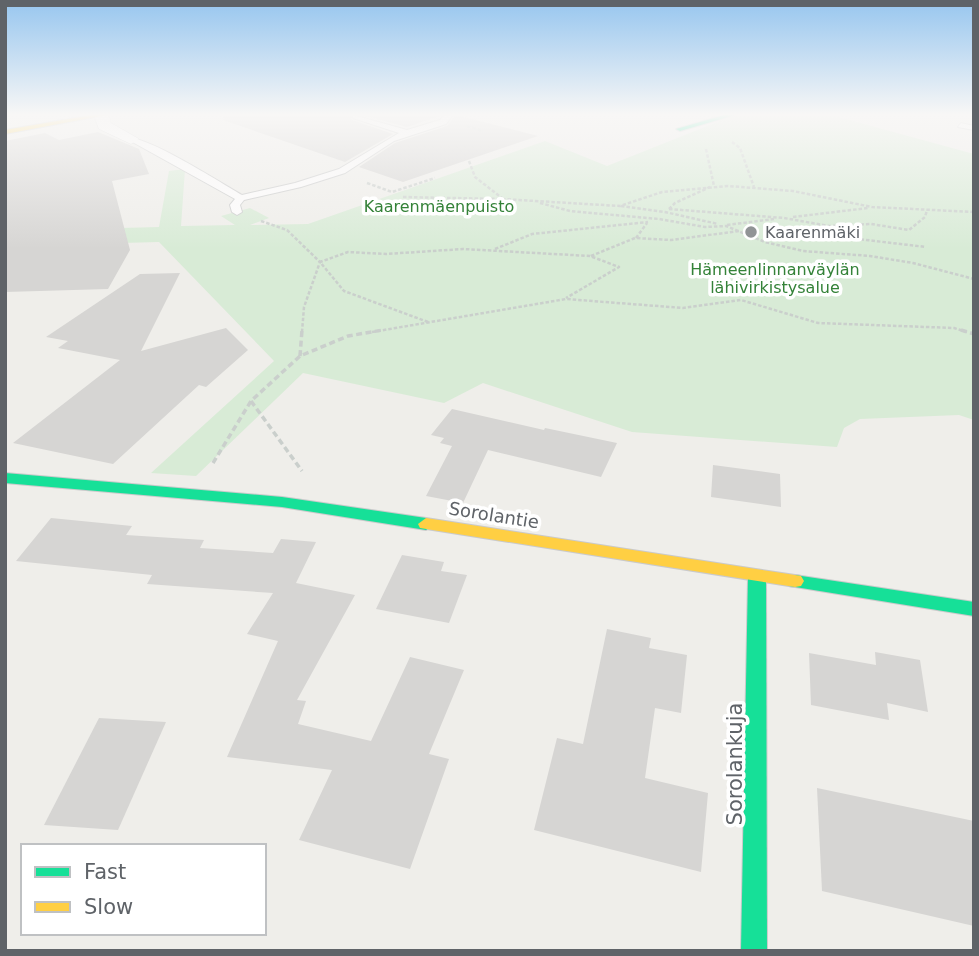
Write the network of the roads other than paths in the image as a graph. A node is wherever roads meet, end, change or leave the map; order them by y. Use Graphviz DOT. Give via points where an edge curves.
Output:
graph roads {
  1 [pos="173,160"];
  2 [pos="361,160"];
  3 [pos="241,198"];
  4 [pos="237,212"];
  5 [pos="5,478"];
  6 [pos="757,577"];
  7 [pos="974,609"];
  8 [pos="754,951"];
  1 -- 3 [label="lane"];
  2 -- 3 [label="lane" via="337,172"];
  3 -- 4 [label="lane" via="235,205"];
  5 -- 6 [label="street, Sorolantie" via="331,510"];
  6 -- 7 [label="street, Sorolantie"];
  6 -- 8 [label="street, Sorolankuja"];
}
